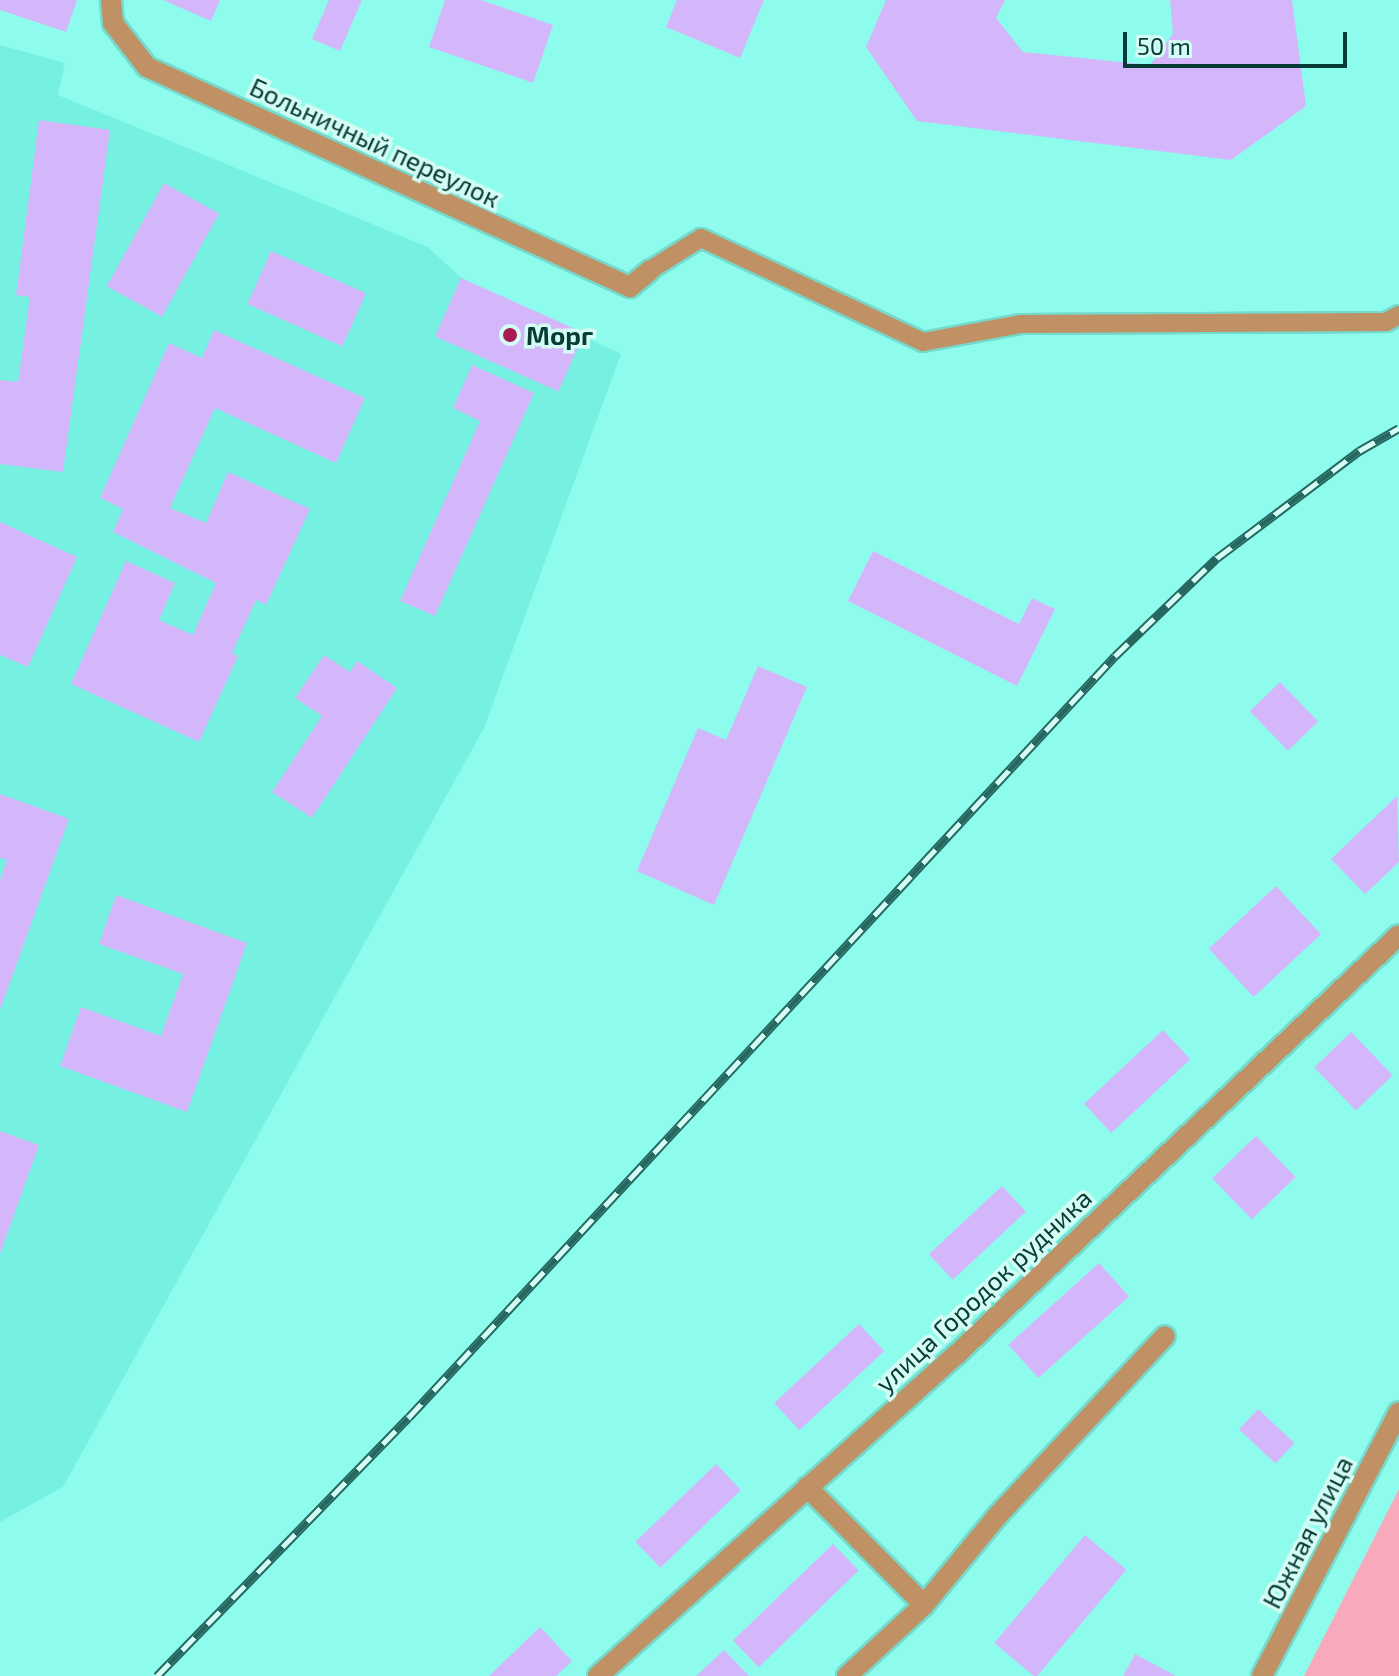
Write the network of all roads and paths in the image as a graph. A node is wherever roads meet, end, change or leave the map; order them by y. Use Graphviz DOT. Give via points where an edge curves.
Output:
graph roads {
  1 [pos="111,0"];
  2 [pos="650,270"];
  3 [pos="1399,315"];
  4 [pos="1399,935"];
  5 [pos="1165,1336"];
  6 [pos="1399,1412"];
  7 [pos="807,1487"];
  8 [pos="924,1605"];
  9 [pos="598,1676"];
  10 [pos="847,1676"];
  11 [pos="1262,1676"];
  1 -- 2 [label="street, Больничный переулок" via="113,23 147,67 630,287"];
  2 -- 3 [label="lane" via="701,238 923,342 1021,324 1386,322"];
  4 -- 7 [label="street, улица Городок рудника" via="956,1355"];
  5 -- 8 [label="street" via="999,1514"];
  6 -- 11 [label="street, Южная улица"];
  7 -- 8 [label="street"];
  7 -- 9 [label="street, улица Городок рудника"];
  8 -- 10 [label="street"];
}
